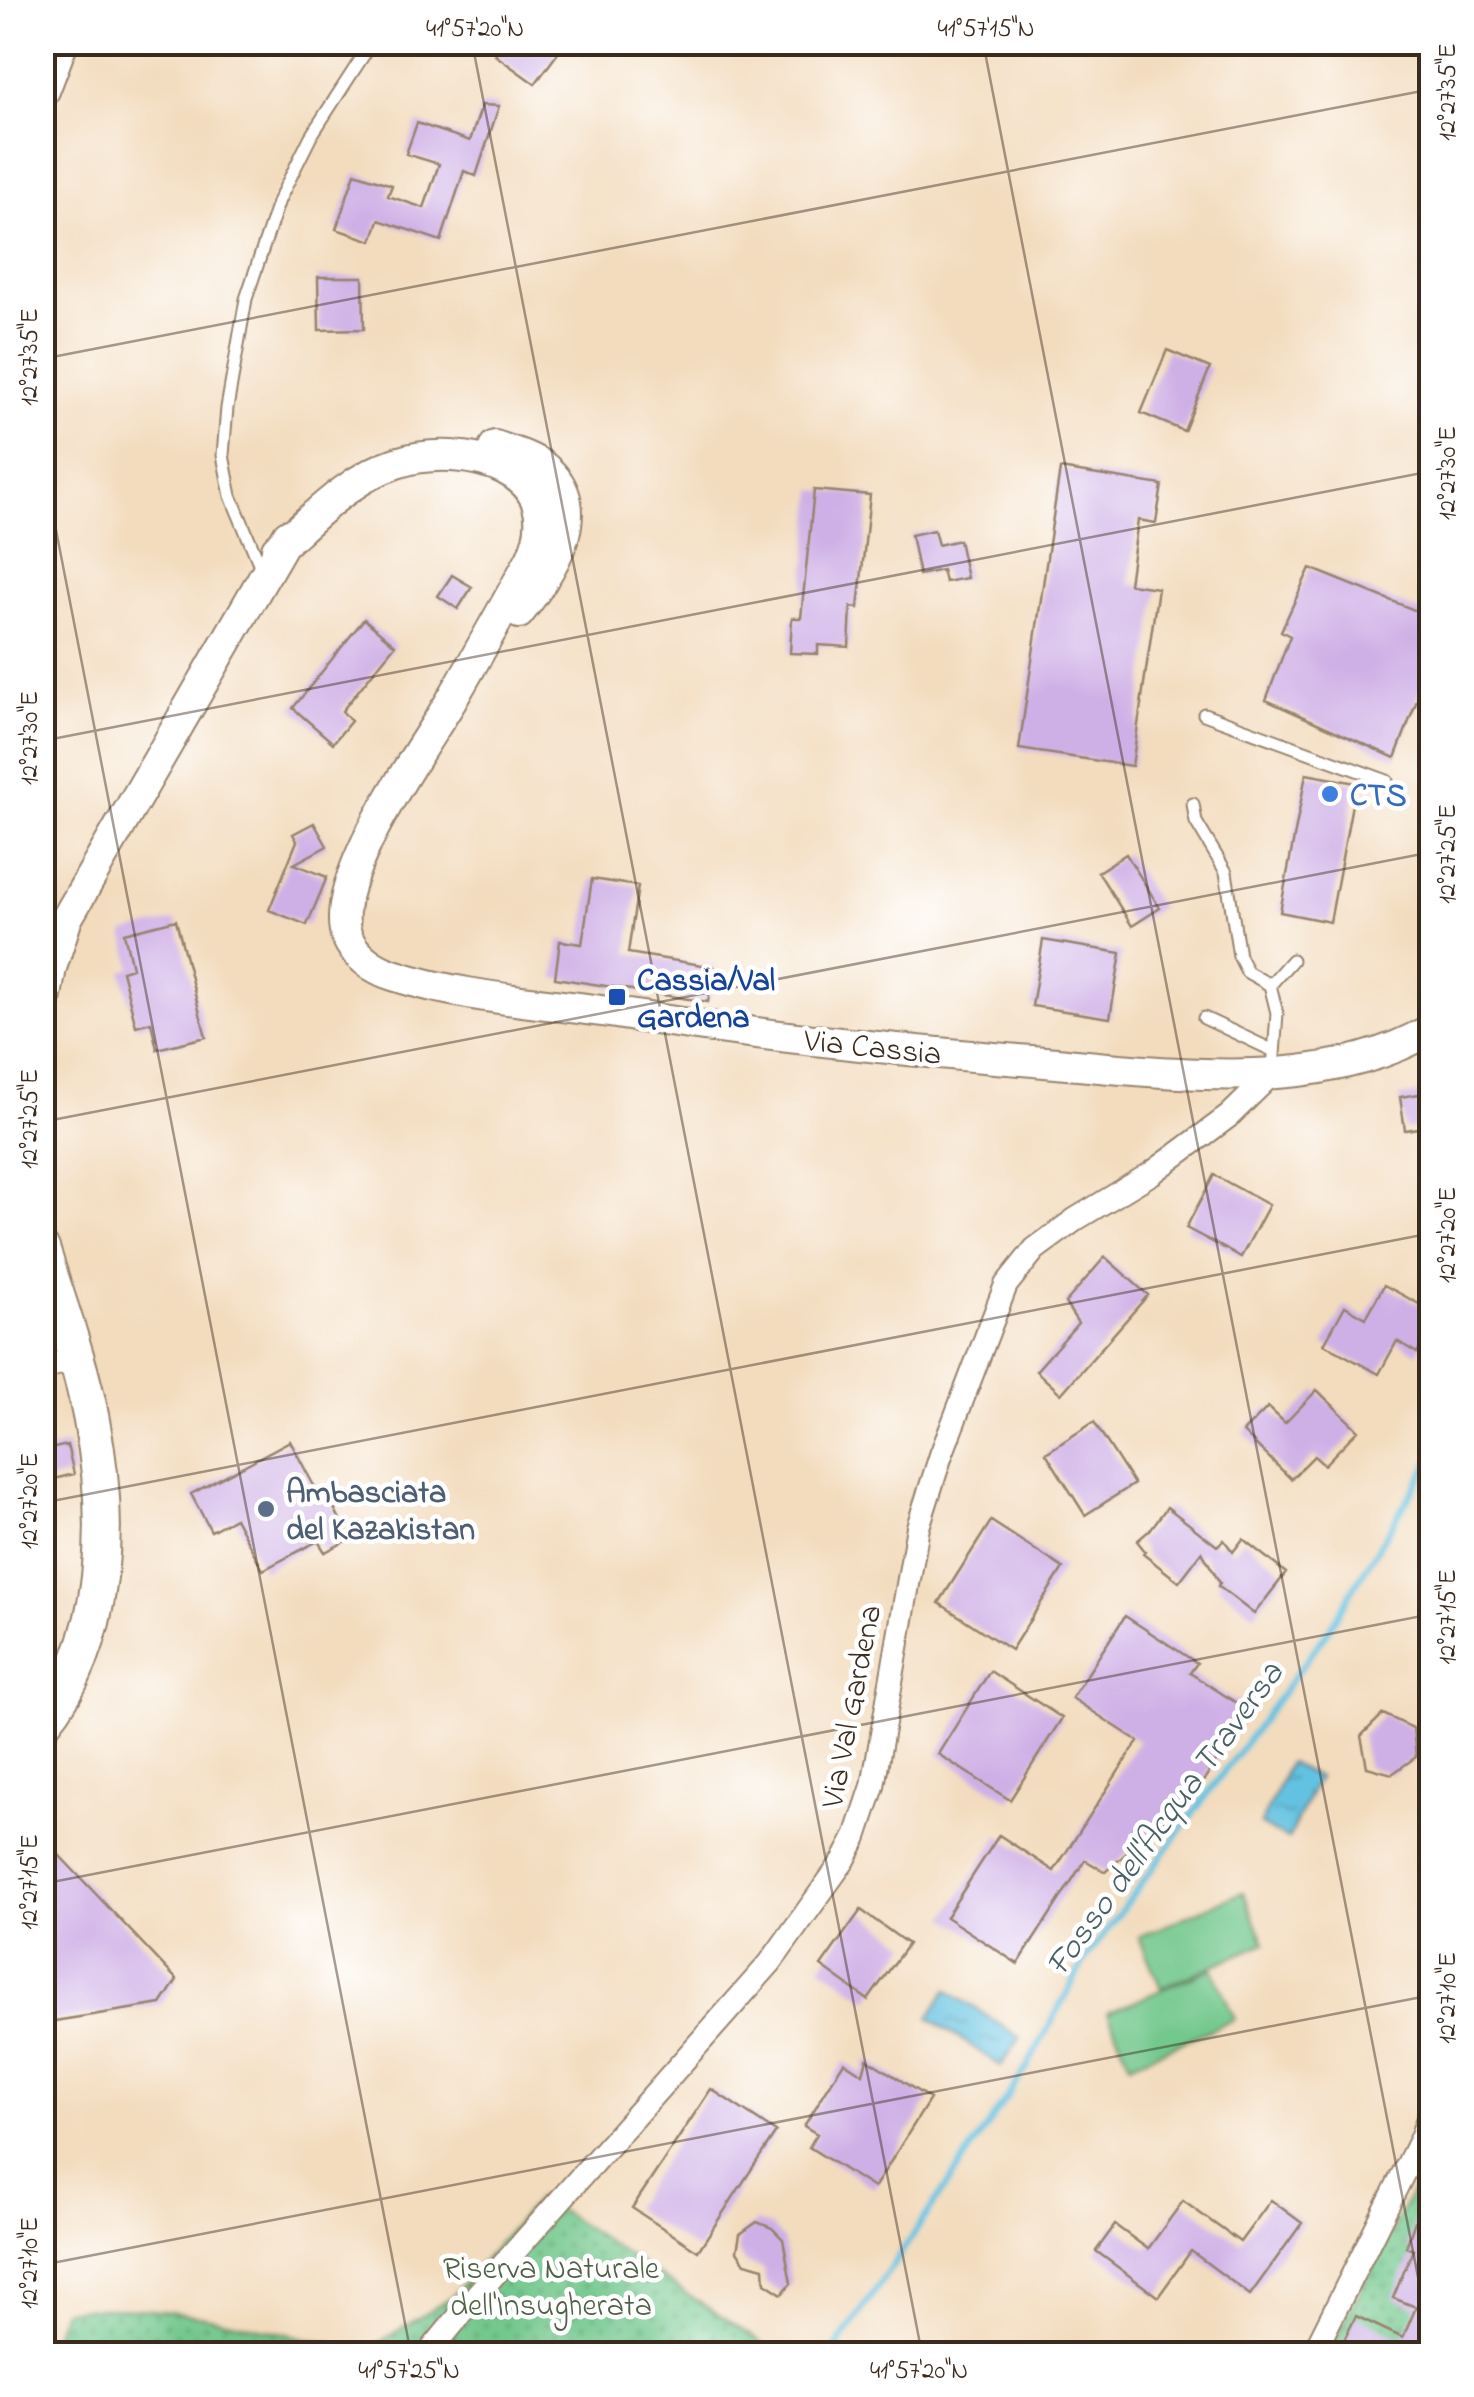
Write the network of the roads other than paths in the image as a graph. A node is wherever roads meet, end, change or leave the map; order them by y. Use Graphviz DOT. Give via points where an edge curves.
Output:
graph roads {
  1 [pos="60,42"];
  2 [pos="372,42"];
  3 [pos="42,89"];
  4 [pos="270,562"];
  5 [pos="1204,714"];
  6 [pos="1387,781"];
  7 [pos="1193,804"];
  8 [pos="55,919"];
  9 [pos="1292,960"];
  10 [pos="1270,985"];
  11 [pos="42,1017"];
  12 [pos="1204,1018"];
  13 [pos="1432,1029"];
  14 [pos="1274,1062"];
  15 [pos="42,1250"];
  16 [pos="59,1364"];
  17 [pos="42,1724"];
  18 [pos="1432,2107"];
  19 [pos="1422,2160"];
  20 [pos="430,2350"];
  21 [pos="1313,2354"];
  1 -- 3 [label="main road"];
  2 -- 4 [label="lane" via="279,200 246,298 223,454 230,496"];
  4 -- 8 [label="street, Via Cassia"];
  4 -- 14 [label="street, Via Cassia" via="336,476 362,456 398,442 452,438 494,445 545,469 565,498 558,553 450,702 374,830 345,902 350,942 384,972 458,990 887,1048 1148,1071"];
  5 -- 6 [label="lane"];
  7 -- 10 [label="lane" via="1196,822 1226,872 1239,956 1247,972"];
  8 -- 11 [label="street, Via Cassia"];
  9 -- 10 [label="lane"];
  10 -- 14 [label="lane" via="1277,1012"];
  12 -- 14 [label="lane"];
  13 -- 14 [label="street, Via Cassia" via="1344,1064"];
  14 -- 20 [label="street, Via Val Gardena" via="1229,1116 1035,1249 1006,1285 918,1527 873,1786 844,1860 770,1963"];
  15 -- 16 [label="main road"];
  16 -- 17 [label="main road" via="92,1418 99,1476 97,1593 76,1672"];
  18 -- 19 [label="street"];
  19 -- 21 [label="street"];
}
